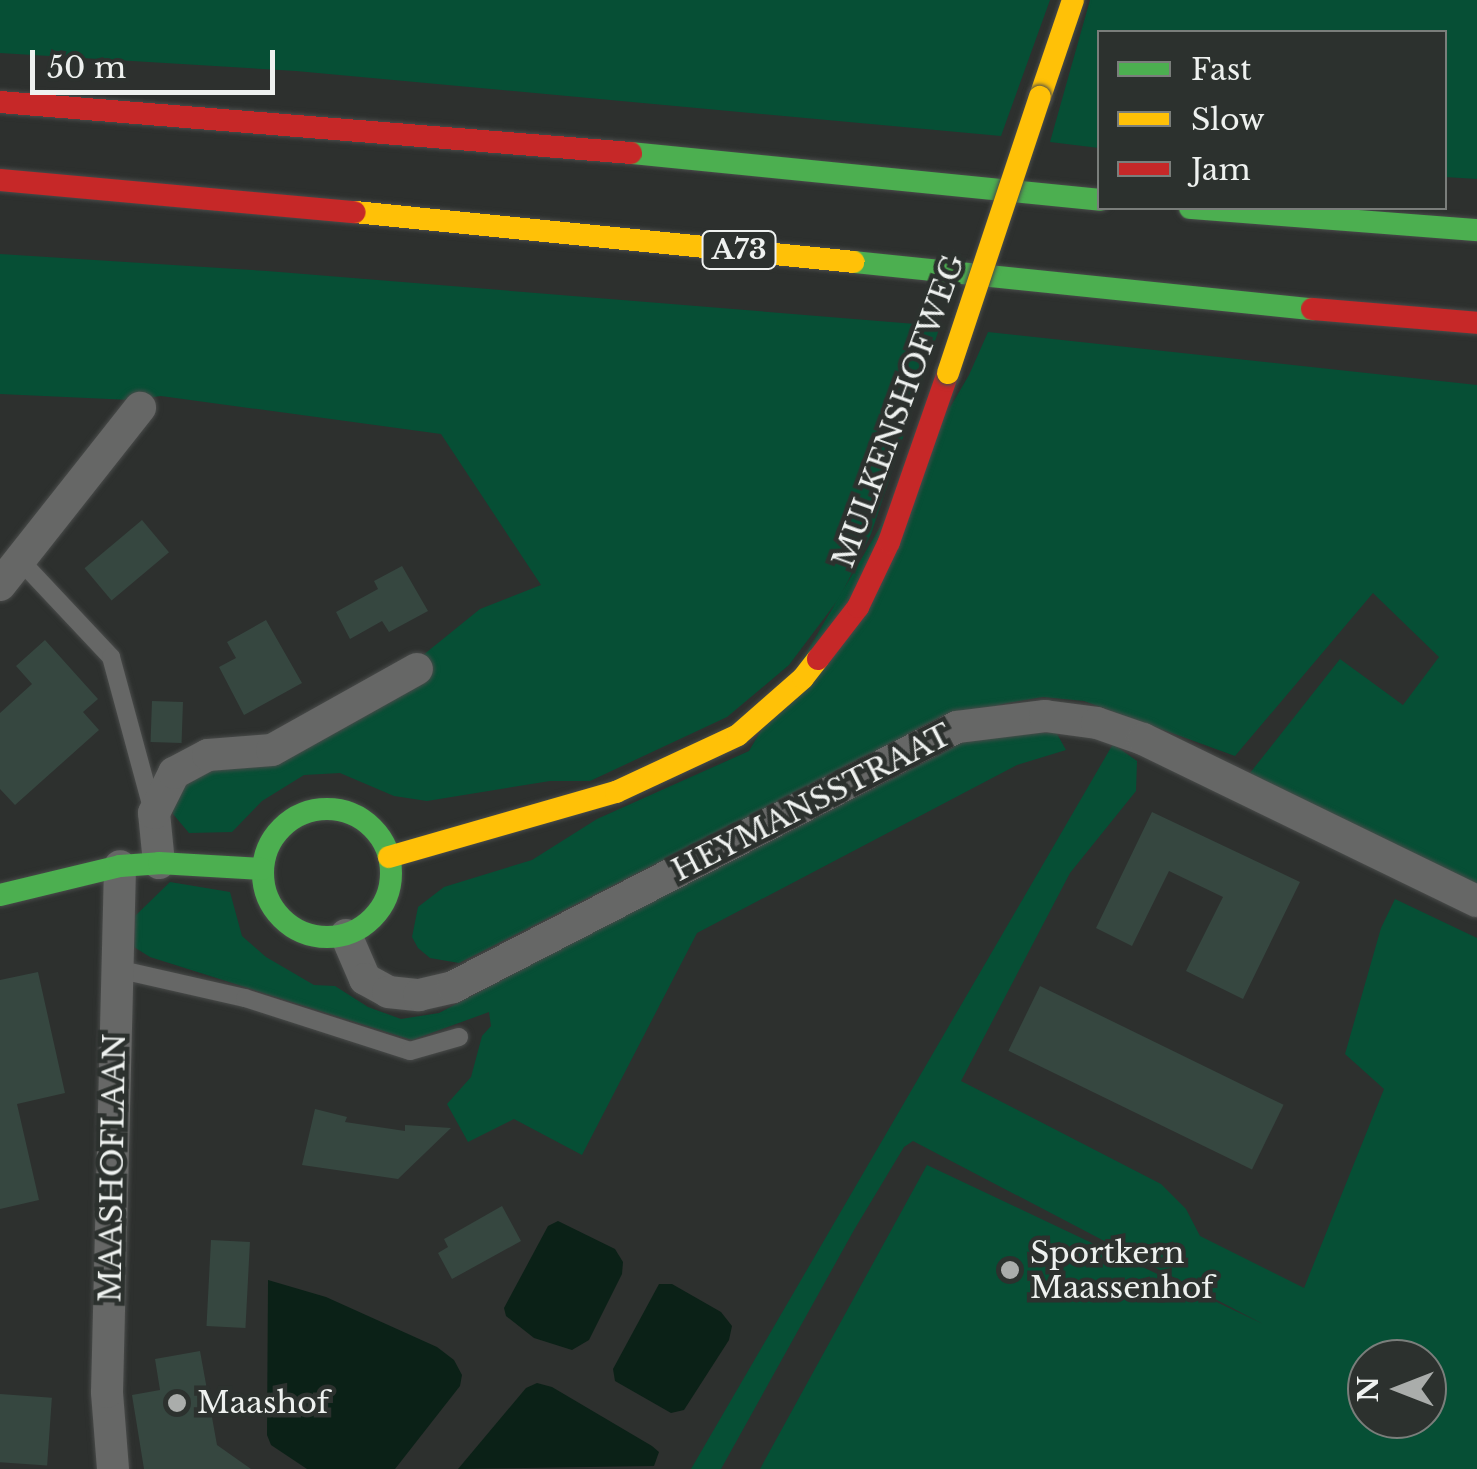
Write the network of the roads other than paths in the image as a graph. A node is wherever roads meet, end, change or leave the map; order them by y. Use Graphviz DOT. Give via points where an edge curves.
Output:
graph roads {
  1 [pos="1073,0"];
  2 [pos="0,102"];
  3 [pos="0,180"];
  4 [pos="1097,200"];
  5 [pos="1216,210"];
  6 [pos="1477,230"];
  7 [pos="1477,322"];
  8 [pos="140,408"];
  9 [pos="18,558"];
  10 [pos="0,586"];
  11 [pos="417,670"];
  12 [pos="154,812"];
  13 [pos="389,857"];
  14 [pos="159,863"];
  15 [pos="120,866"];
  16 [pos="262,869"];
  17 [pos="0,895"];
  18 [pos="1477,901"];
  19 [pos="346,936"];
  20 [pos="118,969"];
  21 [pos="459,1037"];
  22 [pos="113,1469"];
  1 -- 13 [label="main road, MULKENSHOFWEG, bridge" via="889,542 858,607 803,678 738,736 616,792"];
  2 -- 4 [label="main road" via="486,139"];
  3 -- 7 [label="main road, A73"];
  5 -- 6 [label="main road"];
  8 -- 9 [label="street"];
  9 -- 10 [label="street"];
  9 -- 12 [label="lane" via="112,658"];
  11 -- 12 [label="street" via="272,750 208,755 174,774"];
  12 -- 14 [label="street"];
  13 -- 16 [label="main road" via="366,822 329,808 310,810 277,832"];
  13 -- 19 [label="main road" via="388,895 378,912"];
  14 -- 15 [label="main road"];
  14 -- 16 [label="main road"];
  15 -- 17 [label="main road"];
  15 -- 20 [label="street, MAASHOFLAAN"];
  16 -- 19 [label="main road" via="264,890 286,924 325,938"];
  18 -- 19 [label="street, HEYMANSSTRAAT" via="1143,738 1045,716 957,727 453,987 420,995 388,992 365,979"];
  20 -- 21 [label="lane" via="246,998 410,1051"];
  20 -- 22 [label="street, MAASHOFLAAN" via="107,1392"];
}
